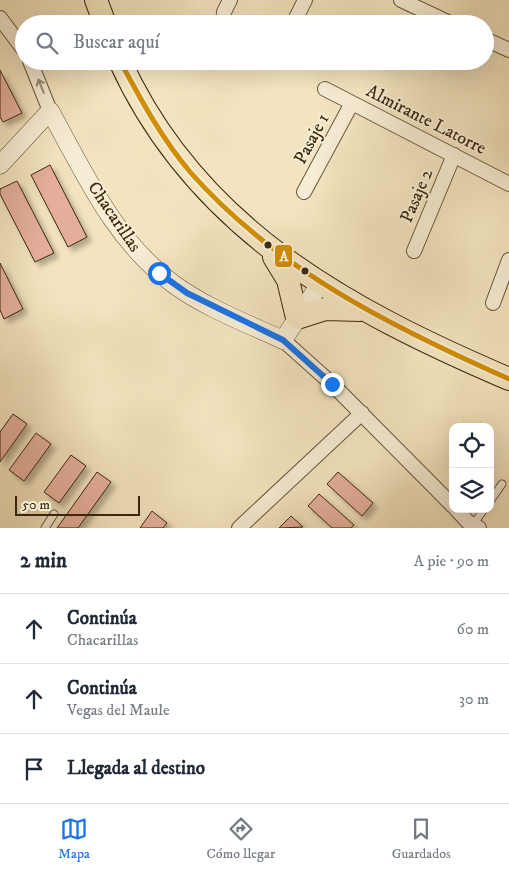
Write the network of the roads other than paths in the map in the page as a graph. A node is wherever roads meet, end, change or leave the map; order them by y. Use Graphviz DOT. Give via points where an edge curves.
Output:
graph roads {
  1 [pos="96,0"];
  2 [pos="230,0"];
  3 [pos="305,0"];
  4 [pos="401,0"];
  5 [pos="102,15"];
  6 [pos="224,15"];
  7 [pos="298,15"];
  8 [pos="433,15"];
  9 [pos="0,18"];
  10 [pos="15,38"];
  11 [pos="494,43"];
  12 [pos="509,50"];
  13 [pos="34,70"];
  14 [pos="125,70"];
  15 [pos="326,89"];
  16 [pos="352,103"];
  17 [pos="50,111"];
  18 [pos="454,155"];
  19 [pos="0,165"];
  20 [pos="509,184"];
  21 [pos="304,192"];
  22 [pos="260,242"];
  23 [pos="414,251"];
  24 [pos="509,260"];
  25 [pos="320,284"];
  26 [pos="493,303"];
  27 [pos="380,317"];
  28 [pos="297,318"];
  29 [pos="283,340"];
  30 [pos="509,379"];
  31 [pos="362,413"];
  32 [pos="502,484"];
  33 [pos="494,495"];
  34 [pos="449,502"];
  35 [pos="461,513"];
  36 [pos="482,513"];
  37 [pos="54,514"];
  38 [pos="476,526"];
  39 [pos="45,528"];
  40 [pos="239,528"];
  1 -- 5 [label="main road"];
  2 -- 6 [label="street"];
  3 -- 7 [label="street"];
  4 -- 8 [label="street"];
  9 -- 10 [label="street"];
  11 -- 12 [label="street"];
  17 -- 13 [label="street, one-way"];
  14 -- 22 [label="main road" via="142,104 184,164 207,192"];
  15 -- 16 [label="street, Almirante Latorre"];
  16 -- 18 [label="street, Almirante Latorre"];
  16 -- 21 [label="street, Pasaje 1"];
  17 -- 19 [label="street"];
  17 -- 29 [label="street, Chacarillas" via="105,209 146,261 187,293"];
  18 -- 20 [label="street, Almirante Latorre"];
  18 -- 23 [label="street, Pasaje 2"];
  22 -- 25 [label="main road"];
  22 -- 28 [label="main road" via="288,280"];
  24 -- 26 [label="street"];
  25 -- 27 [label="main road"];
  25 -- 28 [label="street"];
  27 -- 28 [label="main road" via="339,308 311,312"];
  27 -- 30 [label="main road"];
  28 -- 29 [label="street"];
  29 -- 31 [label="street"];
  31 -- 34 [label="street"];
  31 -- 40 [label="street"];
  32 -- 33 [label="lane"];
  35 -- 38 [label="street"];
  36 -- 38 [label="lane"];
  37 -- 39 [label="lane"];
}
